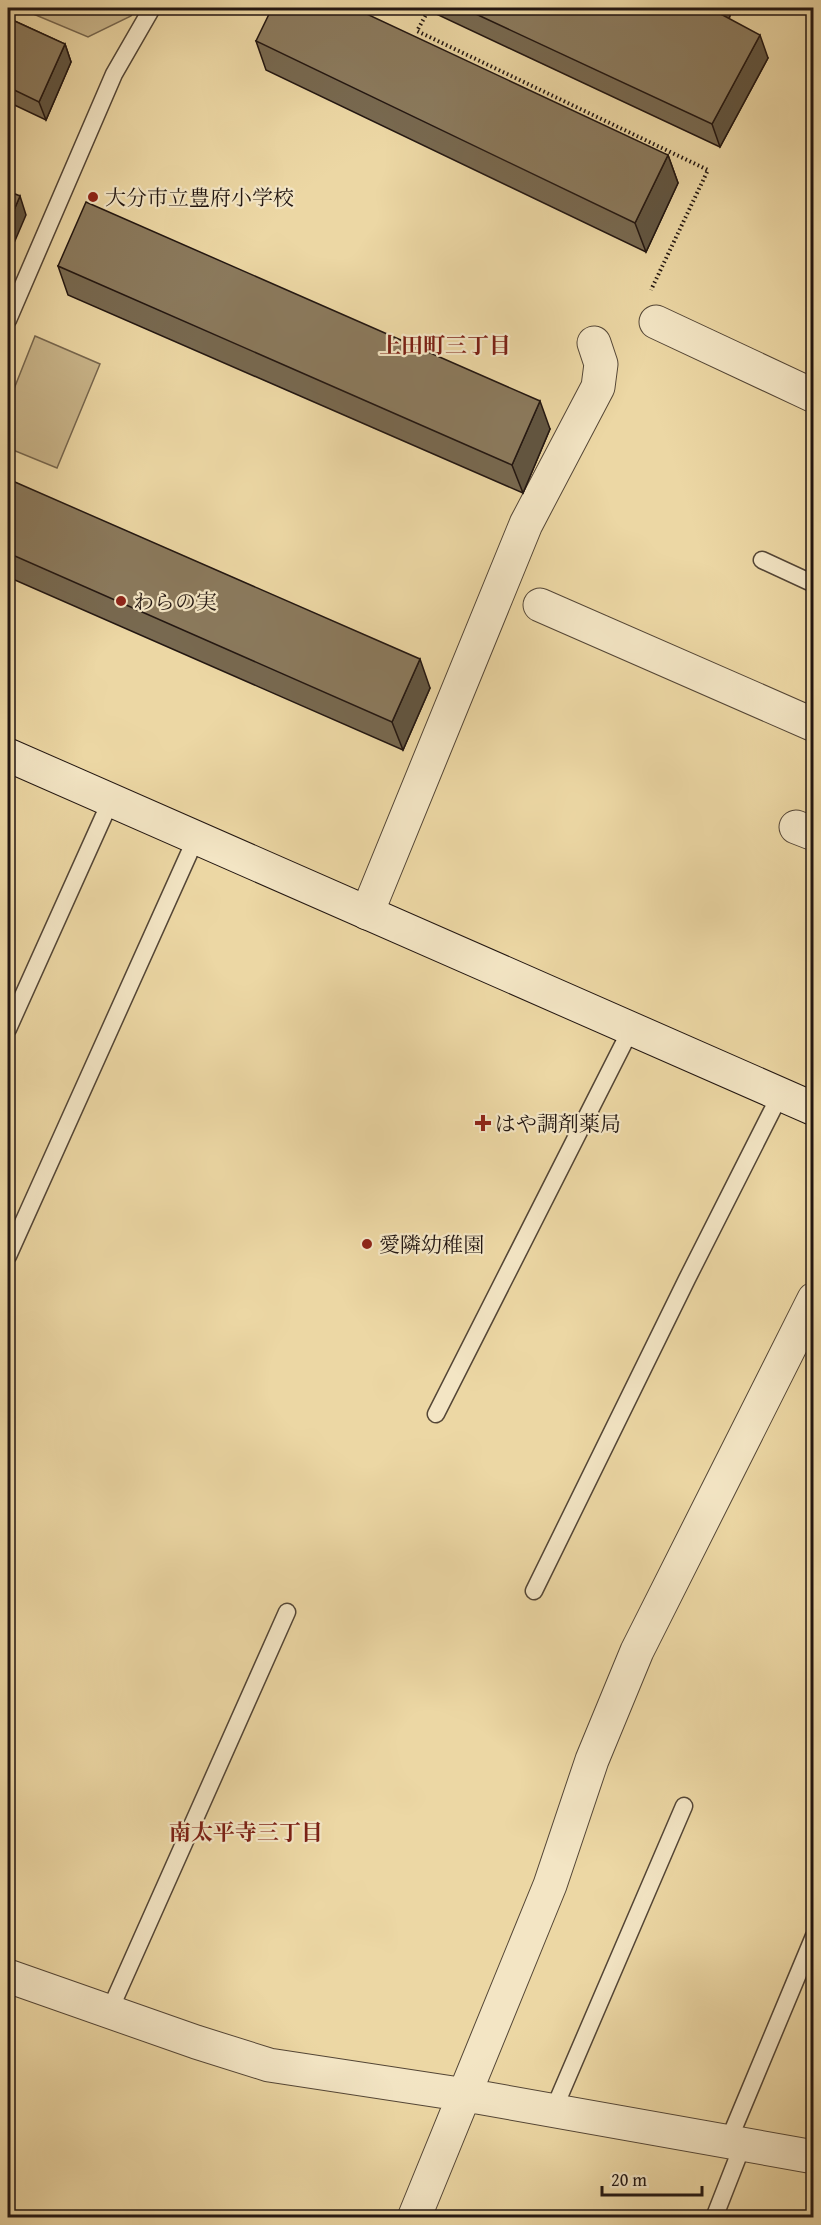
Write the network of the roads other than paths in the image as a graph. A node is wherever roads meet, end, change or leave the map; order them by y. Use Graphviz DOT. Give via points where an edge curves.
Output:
graph roads {
  1 [pos="152,8"];
  2 [pos="653,307"];
  3 [pos="8,320"];
  4 [pos="594,343"];
  5 [pos="813,396"];
  6 [pos="762,560"];
  7 [pos="813,584"];
  8 [pos="540,605"];
  9 [pos="813,725"];
  10 [pos="8,755"];
  11 [pos="111,801"];
  12 [pos="196,838"];
  13 [pos="367,913"];
  14 [pos="8,1029"];
  15 [pos="631,1029"];
  16 [pos="780,1095"];
  17 [pos="813,1109"];
  18 [pos="8,1256"];
  19 [pos="813,1299"];
  20 [pos="436,1414"];
  21 [pos="534,1591"];
  22 [pos="287,1612"];
  23 [pos="684,1806"];
  24 [pos="813,1936"];
  25 [pos="8,1976"];
  26 [pos="109,2012"];
  27 [pos="466,2095"];
  28 [pos="553,2110"];
  29 [pos="735,2143"];
  30 [pos="813,2157"];
  31 [pos="414,2217"];
  32 [pos="714,2217"];
  1 -- 3 [label="lane" via="114,75"];
  2 -- 5 [label="street"];
  4 -- 13 [label="street" via="602,364 598,387 526,524"];
  6 -- 7 [label="lane"];
  8 -- 9 [label="street"];
  10 -- 11 [label="street"];
  11 -- 12 [label="street"];
  11 -- 14 [label="lane"];
  12 -- 13 [label="street"];
  12 -- 18 [label="lane"];
  13 -- 15 [label="street"];
  15 -- 16 [label="street"];
  15 -- 20 [label="lane"];
  16 -- 17 [label="street"];
  16 -- 21 [label="lane"];
  19 -- 27 [label="street" via="637,1652 592,1760 550,1885"];
  22 -- 26 [label="lane"];
  23 -- 28 [label="lane"];
  24 -- 29 [label="lane"];
  25 -- 26 [label="street"];
  26 -- 27 [label="street" via="269,2065"];
  27 -- 28 [label="street"];
  27 -- 31 [label="street"];
  28 -- 29 [label="street"];
  29 -- 30 [label="street"];
  29 -- 32 [label="lane"];
}
